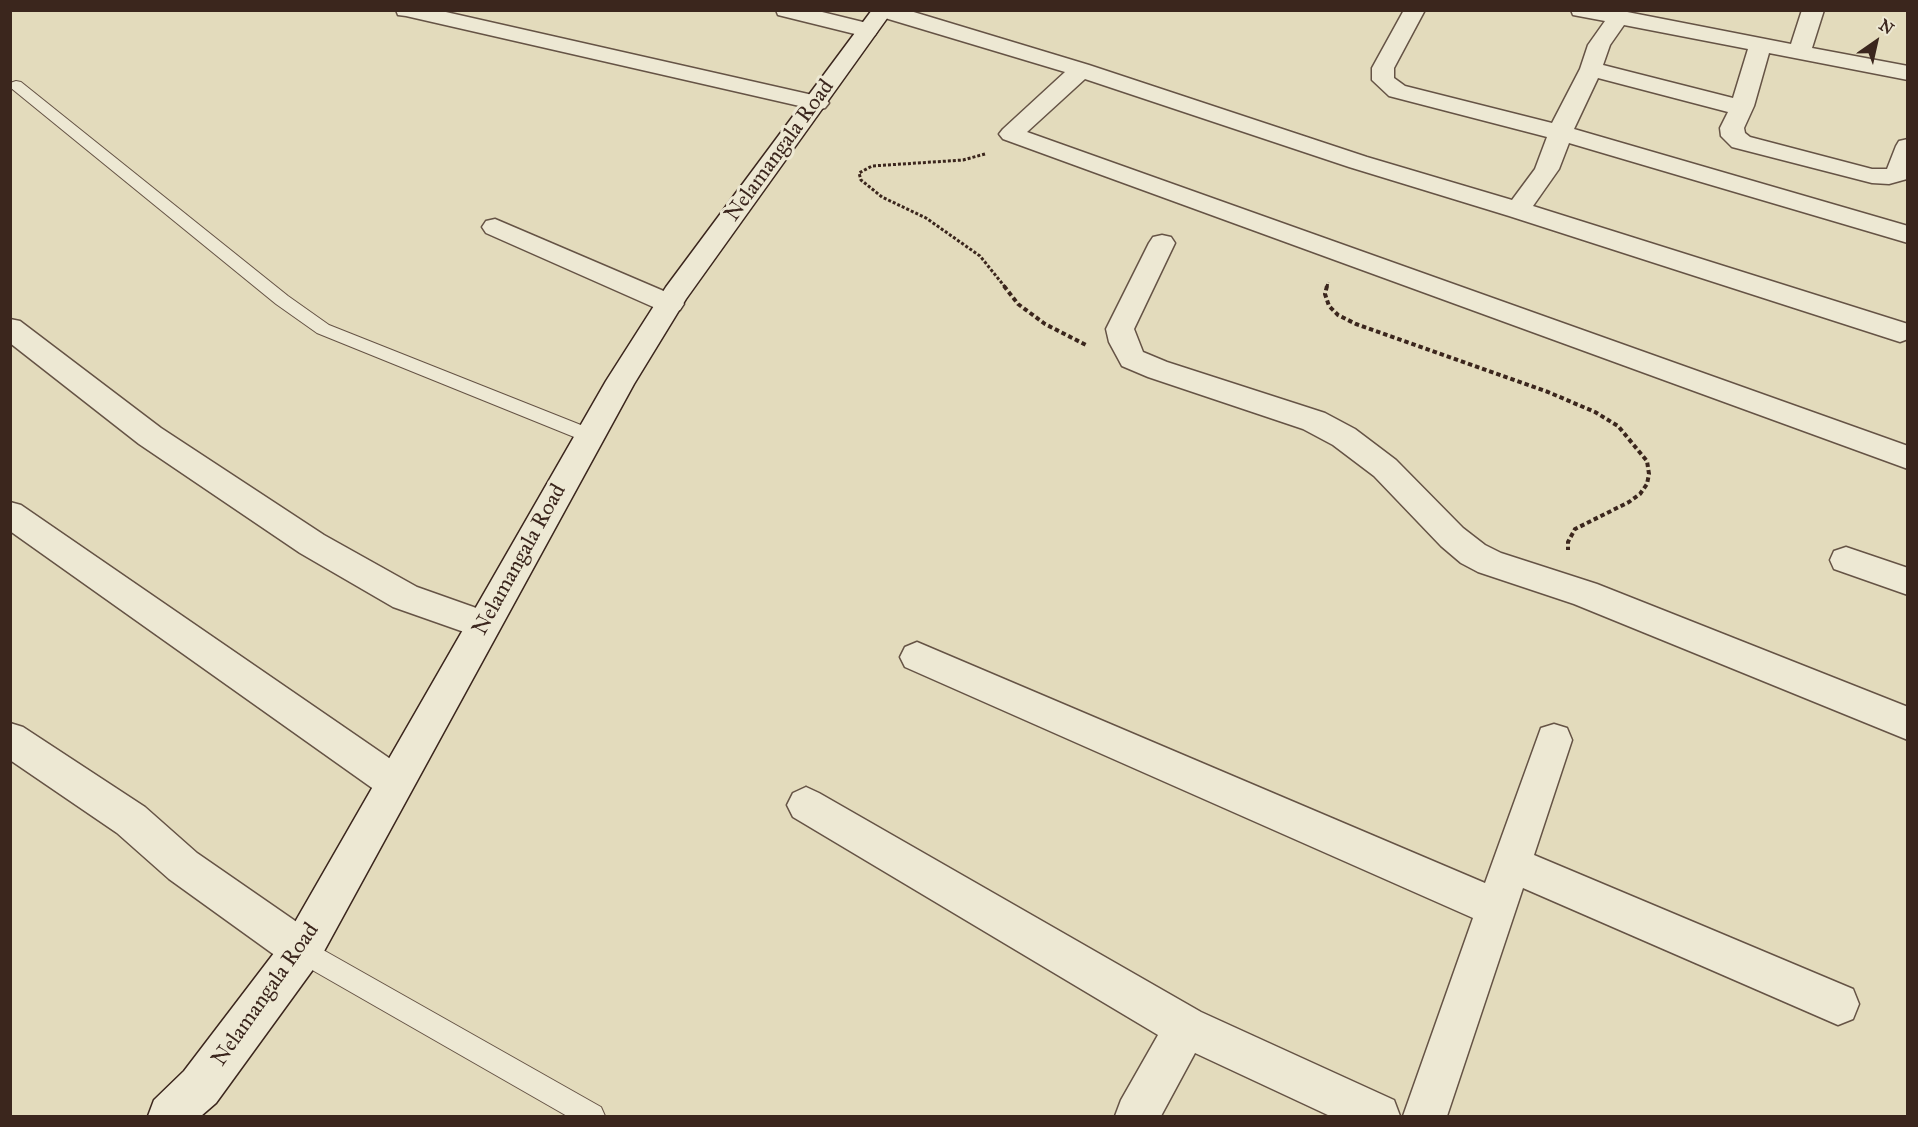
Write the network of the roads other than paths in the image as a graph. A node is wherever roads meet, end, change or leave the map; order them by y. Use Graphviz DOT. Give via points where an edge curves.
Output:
graph roads {
  1 [pos="406,10"];
  2 [pos="786,10"];
  3 [pos="1415,10"];
  4 [pos="1581,10"];
  5 [pos="1813,10"];
  6 [pos="878,17"];
  7 [pos="1618,18"];
  8 [pos="1760,45"];
  9 [pos="1799,52"];
  10 [pos="1591,69"];
  11 [pos="1081,70"];
  12 [pos="1908,73"];
  13 [pos="16,85"];
  14 [pos="817,103"];
  15 [pos="1742,106"];
  16 [pos="1561,133"];
  17 [pos="1908,146"];
  18 [pos="1518,210"];
  19 [pos="495,227"];
  20 [pos="1908,235"];
  21 [pos="1162,243"];
  22 [pos="670,304"];
  23 [pos="10,328"];
  24 [pos="1900,332"];
  25 [pos="590,436"];
  26 [pos="1908,458"];
  27 [pos="10,514"];
  28 [pos="1846,560"];
  29 [pos="1908,582"];
  30 [pos="484,625"];
  31 [pos="918,657"];
  32 [pos="1908,724"];
  33 [pos="10,739"];
  34 [pos="1554,740"];
  35 [pos="395,783"];
  36 [pos="806,805"];
  37 [pos="1511,864"];
  38 [pos="1496,908"];
  39 [pos="302,950"];
  40 [pos="1838,1004"];
  41 [pos="1186,1027"];
  42 [pos="170,1116"];
  43 [pos="592,1116"];
  44 [pos="1137,1116"];
  45 [pos="1378,1116"];
  46 [pos="1425,1116"];
  1 -- 14 [label="street"];
  2 -- 6 [label="street"];
  3 -- 16 [label="street" via="1383,68 1383,80 1397,91"];
  4 -- 7 [label="street"];
  5 -- 9 [label="street"];
  6 -- 11 [label="street"];
  6 -- 14 [label="street, Nelamangala Road"];
  7 -- 8 [label="street"];
  7 -- 10 [label="street" via="1599,45"];
  8 -- 9 [label="street"];
  8 -- 15 [label="street"];
  9 -- 12 [label="street"];
  10 -- 15 [label="street" via="1721,104"];
  10 -- 16 [label="street"];
  11 -- 18 [label="street" via="1326,152"];
  11 -- 26 [label="street" via="1011,134"];
  13 -- 25 [label="lane" via="323,329"];
  14 -- 22 [label="street, Nelamangala Road"];
  15 -- 17 [label="street" via="1732,128 1733,136 1741,142 1872,176 1898,174"];
  16 -- 18 [label="street" via="1547,169"];
  16 -- 20 [label="street"];
  18 -- 24 [label="street"];
  19 -- 22 [label="street"];
  21 -- 32 [label="street" via="1120,329 1132,359 1314,421 1368,454 1473,554 1584,594"];
  22 -- 25 [label="street, Nelamangala Road"];
  23 -- 30 [label="street" via="150,436 312,544 405,597"];
  25 -- 30 [label="street, Nelamangala Road"];
  27 -- 35 [label="street"];
  28 -- 29 [label="street"];
  30 -- 35 [label="street, Nelamangala Road"];
  31 -- 38 [label="street"];
  33 -- 39 [label="street" via="131,820 183,866"];
  34 -- 37 [label="street"];
  35 -- 39 [label="street, Nelamangala Road"];
  36 -- 41 [label="street"];
  37 -- 38 [label="street"];
  37 -- 40 [label="street"];
  38 -- 46 [label="street"];
  39 -- 42 [label="street, Nelamangala Road" via="200,1087"];
  39 -- 43 [label="lane"];
  41 -- 44 [label="street"];
  41 -- 45 [label="street"];
}
